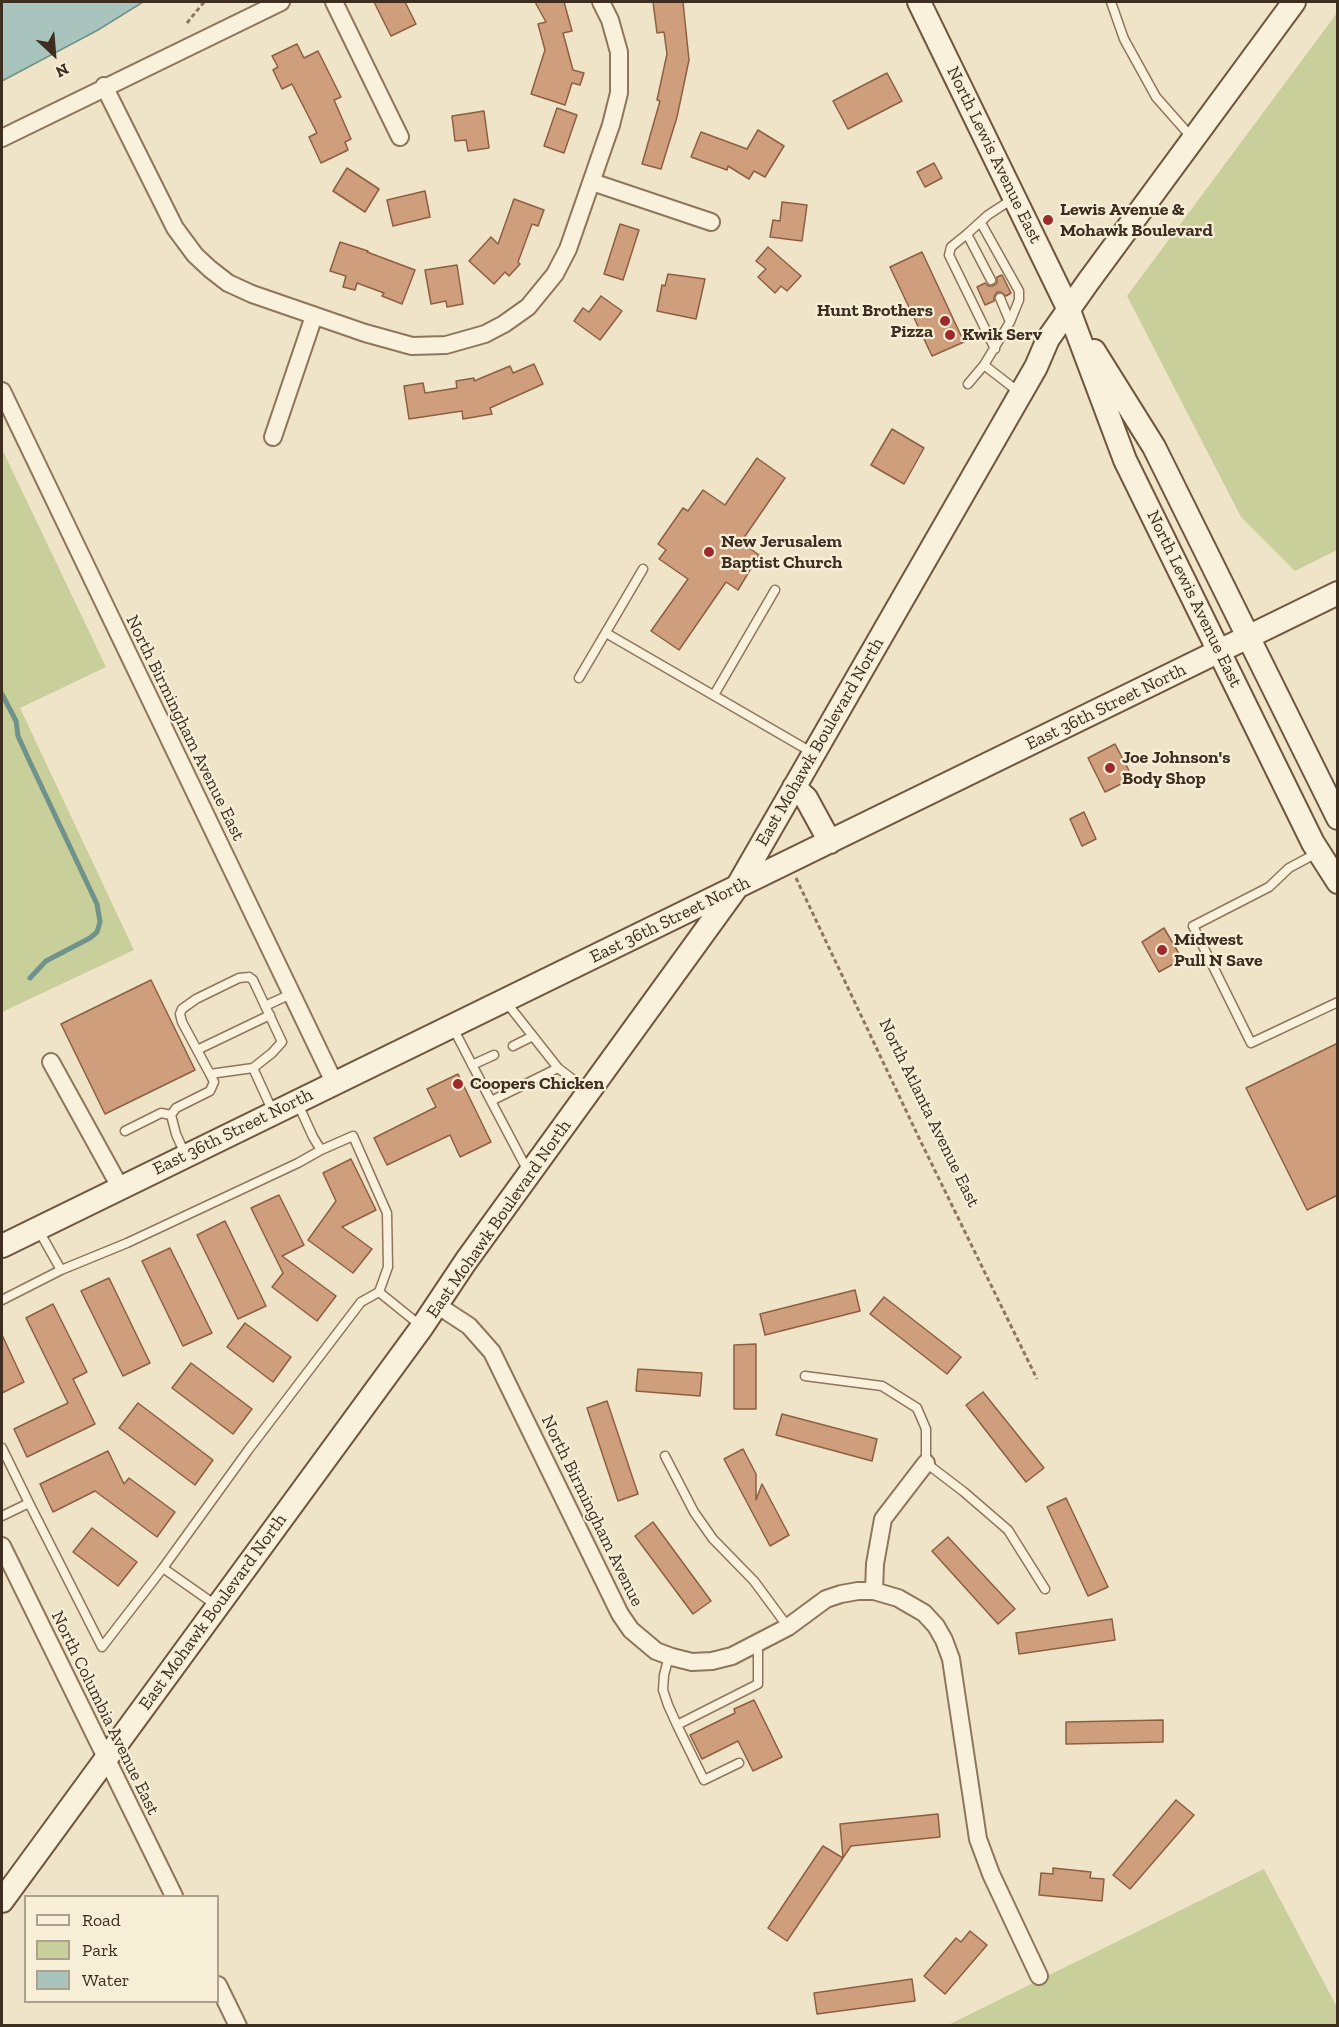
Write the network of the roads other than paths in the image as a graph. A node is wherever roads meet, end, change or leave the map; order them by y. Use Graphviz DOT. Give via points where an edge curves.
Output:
graph roads {
  1 [pos="280,2"];
  2 [pos="334,2"];
  3 [pos="601,2"];
  4 [pos="919,2"];
  5 [pos="1111,2"];
  6 [pos="1294,2"];
  7 [pos="104,86"];
  8 [pos="400,137"];
  9 [pos="2,138"];
  10 [pos="1193,139"];
  11 [pos="592,182"];
  12 [pos="1014,197"];
  13 [pos="711,222"];
  14 [pos="981,223"];
  15 [pos="967,234"];
  16 [pos="991,280"];
  17 [pos="1000,298"];
  18 [pos="1068,309"];
  19 [pos="314,316"];
  20 [pos="1010,322"];
  21 [pos="995,349"];
  22 [pos="984,365"];
  23 [pos="968,384"];
  24 [pos="2,391"];
  25 [pos="1020,393"];
  26 [pos="273,437"];
  27 [pos="643,570"];
  28 [pos="775,590"];
  29 [pos="1338,593"];
  30 [pos="606,633"];
  31 [pos="1249,638"];
  32 [pos="1220,652"];
  33 [pos="579,678"];
  34 [pos="714,695"];
  35 [pos="814,753"];
  36 [pos="794,787"];
  37 [pos="1338,818"];
  38 [pos="830,842"];
  39 [pos="1319,852"];
  40 [pos="1338,882"];
  41 [pos="736,887"];
  42 [pos="291,994"];
  43 [pos="504,1000"];
  44 [pos="1338,1002"];
  45 [pos="265,1006"];
  46 [pos="270,1015"];
  47 [pos="452,1025"];
  48 [pos="533,1036"];
  49 [pos="513,1046"];
  50 [pos="197,1050"];
  51 [pos="495,1054"];
  52 [pos="51,1062"];
  53 [pos="472,1065"];
  54 [pos="252,1068"];
  55 [pos="558,1068"];
  56 [pos="210,1074"];
  57 [pos="334,1082"];
  58 [pos="589,1092"];
  59 [pos="297,1101"];
  60 [pos="491,1101"];
  61 [pos="273,1112"];
  62 [pos="171,1115"];
  63 [pos="125,1131"];
  64 [pos="321,1149"];
  65 [pos="186,1155"];
  66 [pos="530,1174"];
  67 [pos="120,1187"];
  68 [pos="37,1228"];
  69 [pos="2,1245"];
  70 [pos="61,1270"];
  71 [pos="379,1292"];
  72 [pos="2,1300"];
  73 [pos="437,1305"];
  74 [pos="422,1327"];
  75 [pos="805,1376"];
  76 [pos="2,1448"];
  77 [pos="665,1456"];
  78 [pos="926,1463"];
  79 [pos="29,1503"];
  80 [pos="2,1516"];
  81 [pos="2,1546"];
  82 [pos="163,1568"];
  83 [pos="1044,1589"];
  84 [pos="874,1591"];
  85 [pos="217,1606"];
  86 [pos="788,1627"];
  87 [pos="758,1643"];
  88 [pos="669,1656"];
  89 [pos="677,1725"];
  90 [pos="105,1760"];
  91 [pos="738,1763"];
  92 [pos="173,1895"];
  93 [pos="2,1901"];
  94 [pos="1039,1976"];
  95 [pos="219,1987"];
  96 [pos="238,2025"];
  1 -- 7 [label="street"];
  2 -- 8 [label="street"];
  3 -- 11 [label="street" via="616,39 620,74 611,125"];
  4 -- 12 [label="main road, North Lewis Avenue East"];
  5 -- 10 [label="lane" via="1124,39 1156,97"];
  6 -- 10 [label="main road, East Mohawk Boulevard North"];
  7 -- 9 [label="street"];
  7 -- 19 [label="street" via="175,228 195,255 228,283"];
  10 -- 18 [label="main road, East Mohawk Boulevard North"];
  11 -- 13 [label="street"];
  11 -- 19 [label="street" via="555,274 528,307 485,334 446,345 412,346"];
  12 -- 14 [label="lane"];
  12 -- 18 [label="main road, North Lewis Avenue East"];
  14 -- 15 [label="lane"];
  14 -- 20 [label="lane" via="1019,291"];
  15 -- 16 [label="lane"];
  15 -- 21 [label="lane" via="951,247 949,255"];
  17 -- 20 [label="lane"];
  18 -- 25 [label="main road, East Mohawk Boulevard North"];
  18 -- 31 [label="main road, North Lewis Avenue East" via="1154,447"];
  18 -- 32 [label="main road, North Lewis Avenue East" via="1125,460"];
  19 -- 26 [label="street"];
  20 -- 21 [label="lane"];
  21 -- 22 [label="lane"];
  22 -- 23 [label="lane"];
  22 -- 25 [label="lane"];
  24 -- 42 [label="street, North Birmingham Avenue East"];
  25 -- 35 [label="main road, East Mohawk Boulevard North"];
  27 -- 30 [label="lane"];
  28 -- 34 [label="lane"];
  29 -- 31 [label="main road, East 36th Street North"];
  30 -- 33 [label="lane"];
  30 -- 34 [label="lane"];
  31 -- 32 [label="main road, East 36th Street North"];
  31 -- 37 [label="main road, North Lewis Avenue East"];
  32 -- 38 [label="main road, East 36th Street North"];
  32 -- 39 [label="main road, North Lewis Avenue East"];
  34 -- 35 [label="lane"];
  35 -- 36 [label="main road, East Mohawk Boulevard North"];
  36 -- 38 [label="main road" via="806,798"];
  36 -- 41 [label="main road, East Mohawk Boulevard North"];
  38 -- 41 [label="main road, East 36th Street North"];
  39 -- 40 [label="main road, North Lewis Avenue East"];
  39 -- 44 [label="lane" via="1289,868 1269,886 1193,926 1251,1043"];
  41 -- 43 [label="main road, East 36th Street North"];
  41 -- 58 [label="main road, East Mohawk Boulevard North"];
  42 -- 45 [label="lane"];
  42 -- 57 [label="street, North Birmingham Avenue East"];
  43 -- 47 [label="main road, East 36th Street North"];
  43 -- 48 [label="lane"];
  45 -- 46 [label="lane"];
  45 -- 50 [label="lane" via="249,977 239,978 187,1004 180,1014"];
  46 -- 50 [label="lane"];
  46 -- 54 [label="lane" via="282,1042"];
  47 -- 53 [label="lane"];
  47 -- 57 [label="main road, East 36th Street North"];
  48 -- 49 [label="lane"];
  48 -- 55 [label="lane"];
  50 -- 56 [label="lane"];
  51 -- 53 [label="lane"];
  52 -- 67 [label="street"];
  53 -- 60 [label="lane"];
  54 -- 56 [label="lane"];
  54 -- 61 [label="lane"];
  55 -- 58 [label="lane"];
  55 -- 60 [label="lane"];
  56 -- 62 [label="lane" via="214,1083 210,1091 176,1108"];
  57 -- 59 [label="main road, East 36th Street North"];
  58 -- 66 [label="main road, East Mohawk Boulevard North"];
  59 -- 61 [label="main road, East 36th Street North"];
  59 -- 64 [label="lane"];
  60 -- 66 [label="lane"];
  61 -- 65 [label="main road, East 36th Street North"];
  62 -- 63 [label="lane" via="162,1113"];
  62 -- 65 [label="lane"];
  64 -- 70 [label="lane" via="128,1243"];
  64 -- 71 [label="lane" via="353,1136 387,1213 388,1267"];
  65 -- 67 [label="main road, East 36th Street North"];
  66 -- 73 [label="main road, East Mohawk Boulevard North"];
  67 -- 68 [label="main road, East 36th Street North"];
  68 -- 69 [label="main road, East 36th Street North"];
  68 -- 70 [label="lane"];
  70 -- 72 [label="lane"];
  71 -- 74 [label="lane"];
  71 -- 82 [label="lane" via="361,1302"];
  73 -- 74 [label="main road, East Mohawk Boulevard North"];
  73 -- 88 [label="street, North Birmingham Avenue" via="470,1326 486,1343 620,1614 643,1642"];
  74 -- 85 [label="main road, East Mohawk Boulevard North"];
  75 -- 78 [label="lane" via="882,1386 917,1408 926,1428"];
  76 -- 79 [label="lane"];
  77 -- 86 [label="lane" via="694,1512"];
  78 -- 83 [label="lane" via="1008,1530"];
  78 -- 84 [label="street" via="883,1519"];
  79 -- 80 [label="lane"];
  79 -- 82 [label="lane" via="102,1647"];
  81 -- 90 [label="street, North Columbia Avenue East"];
  82 -- 85 [label="lane"];
  84 -- 86 [label="street, North Birmingham Avenue" via="826,1599"];
  84 -- 94 [label="street, North Birmingham Avenue" via="919,1609 944,1640 951,1659 978,1839"];
  85 -- 90 [label="main road, East Mohawk Boulevard North"];
  86 -- 87 [label="street, North Birmingham Avenue"];
  87 -- 88 [label="street, North Birmingham Avenue" via="712,1661 692,1662"];
  87 -- 89 [label="lane" via="758,1684"];
  88 -- 89 [label="lane" via="663,1690"];
  89 -- 91 [label="lane" via="704,1780"];
  90 -- 92 [label="street, North Columbia Avenue East"];
  90 -- 93 [label="main road, East Mohawk Boulevard North"];
  95 -- 96 [label="street"];
}
